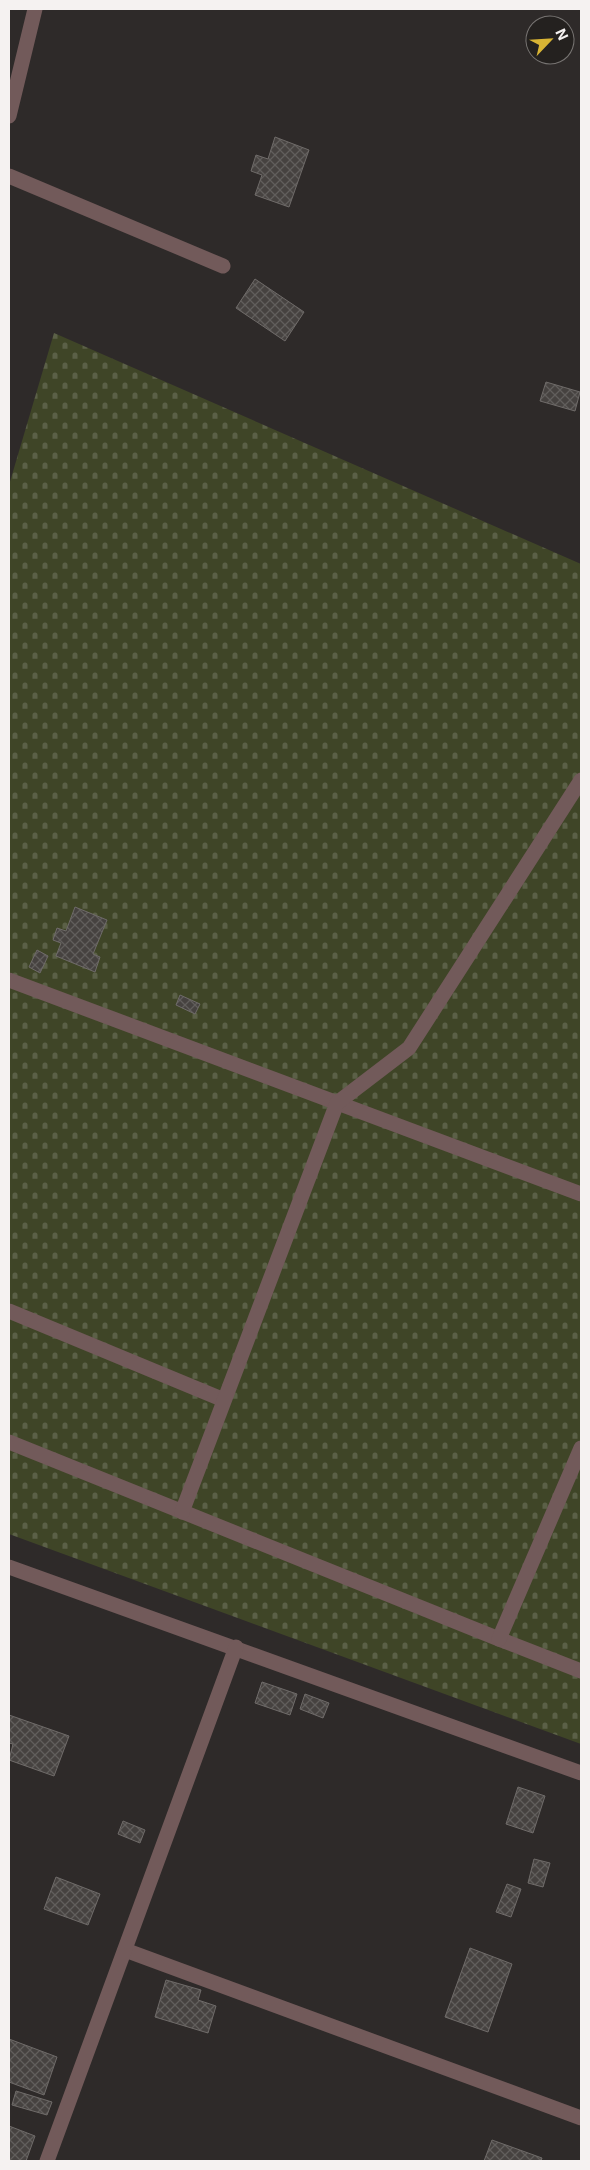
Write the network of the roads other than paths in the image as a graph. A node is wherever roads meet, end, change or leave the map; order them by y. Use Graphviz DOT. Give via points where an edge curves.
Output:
graph roads {
  1 [pos="35,9"];
  2 [pos="9,116"];
  3 [pos="9,176"];
  4 [pos="223,266"];
  5 [pos="581,780"];
  6 [pos="9,980"];
  7 [pos="338,1104"];
  8 [pos="581,1194"];
  9 [pos="9,1311"];
  10 [pos="224,1400"];
  11 [pos="9,1442"];
  12 [pos="581,1448"];
  13 [pos="182,1512"];
  14 [pos="9,1567"];
  15 [pos="498,1639"];
  16 [pos="236,1647"];
  17 [pos="581,1671"];
  18 [pos="581,1773"];
  19 [pos="125,1950"];
  20 [pos="581,2118"];
  21 [pos="47,2161"];
  1 -- 2 [label="street"];
  3 -- 4 [label="street"];
  5 -- 7 [label="street" via="409,1048"];
  6 -- 7 [label="street"];
  7 -- 8 [label="street"];
  7 -- 10 [label="street"];
  9 -- 10 [label="street"];
  10 -- 13 [label="street"];
  11 -- 13 [label="street"];
  12 -- 15 [label="street"];
  13 -- 15 [label="street"];
  14 -- 16 [label="street"];
  15 -- 17 [label="street"];
  16 -- 18 [label="street"];
  16 -- 19 [label="street"];
  19 -- 20 [label="street"];
  19 -- 21 [label="street"];
}
